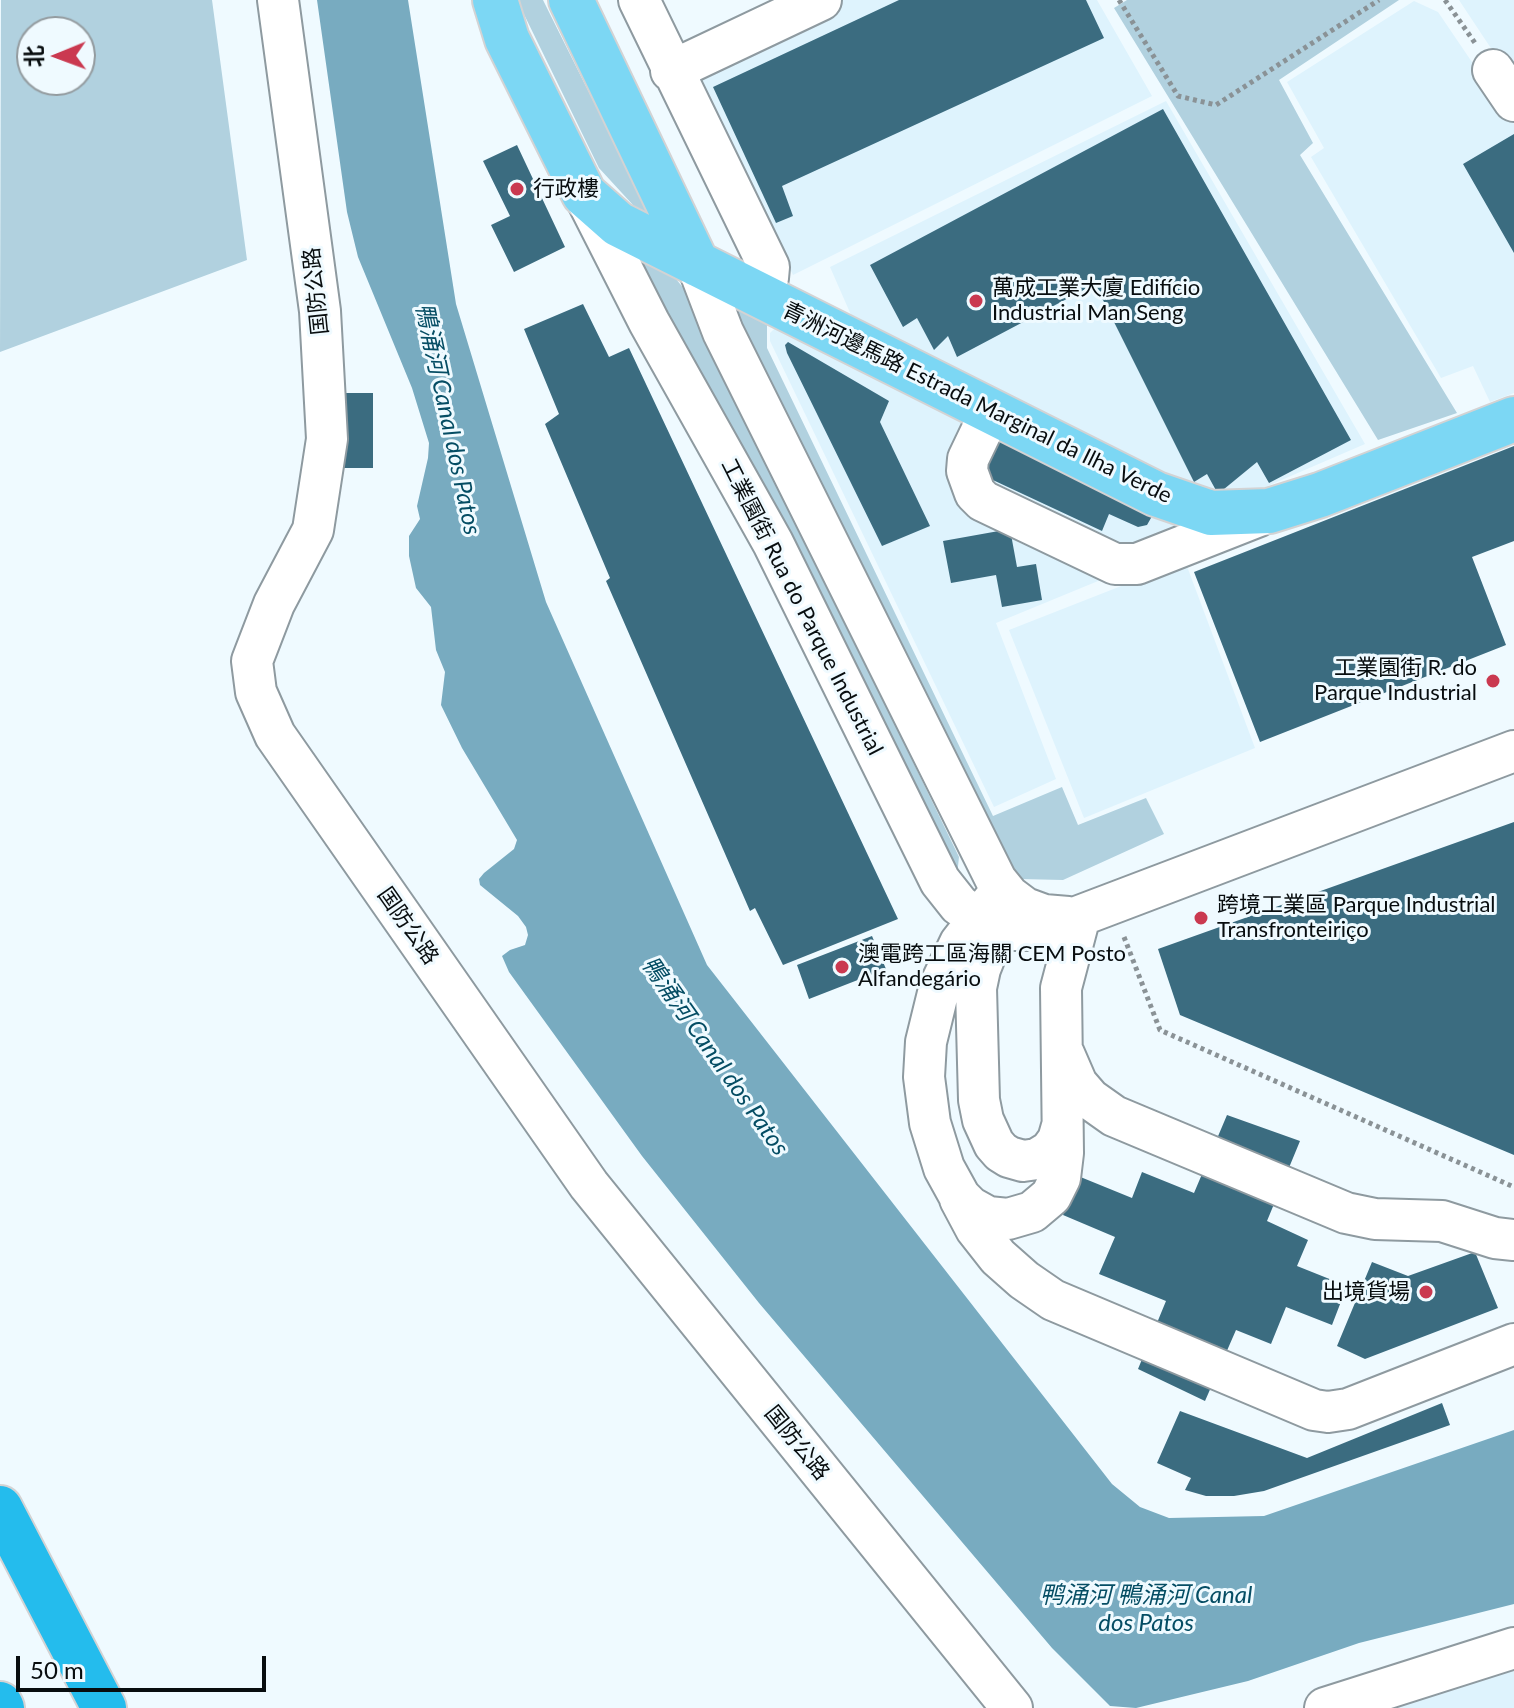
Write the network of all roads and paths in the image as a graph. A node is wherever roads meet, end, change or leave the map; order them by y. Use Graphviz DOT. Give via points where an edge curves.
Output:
graph roads {
  1 [pos="278,0"];
  2 [pos="495,0"];
  3 [pos="571,0"];
  4 [pos="639,0"];
  5 [pos="821,0"];
  6 [pos="1119,0"];
  7 [pos="1379,0"];
  8 [pos="1445,0"];
  9 [pos="671,71"];
  10 [pos="1504,86"];
  11 [pos="584,194"];
  12 [pos="697,264"];
  13 [pos="760,295"];
  14 [pos="991,411"];
  15 [pos="1514,419"];
  16 [pos="1269,511"];
  17 [pos="1514,751"];
  18 [pos="1096,910"];
  19 [pos="993,911"];
  20 [pos="1062,1039"];
  21 [pos="1062,1126"];
  22 [pos="1514,1187"];
  23 [pos="957,1193"];
  24 [pos="1514,1240"];
  25 [pos="1514,1344"];
  26 [pos="0,1508"];
  27 [pos="1514,1648"];
  28 [pos="104,1708"];
  29 [pos="1012,1708"];
  30 [pos="1325,1708"];
  1 -- 29 [label="street, 国防公路" via="320,311 327,439 313,530 274,604 252,661 256,692 275,735 589,1185"];
  2 -- 11 [label="main road, 青洲河邊馬路 Estrada Marginal da Ilha Verde" via="507,39"];
  3 -- 12 [label="main road"];
  4 -- 9 [label="street, 青洲河邊馬路 Estrada Marginal da Ilha Verde"];
  5 -- 9 [label="street"];
  6 -- 7 [label="path" via="1178,96 1216,105"];
  8 -- 10 [label="path"];
  9 -- 13 [label="street, 青洲河邊馬路 Estrada Marginal da Ilha Verde" via="769,267"];
  11 -- 12 [label="main road, 青洲河邊馬路 Estrada Marginal da Ilha Verde" via="618,224"];
  11 -- 19 [label="street, 工業園街 Rua do Parque Industrial" via="773,543 940,881 959,905"];
  12 -- 13 [label="main road, 青洲河邊馬路 Estrada Marginal da Ilha Verde"];
  12 -- 19 [label="street" via="723,332 984,855"];
  13 -- 14 [label="main road, 青洲河邊馬路 Estrada Marginal da Ilha Verde"];
  14 -- 16 [label="main road, 青洲河邊馬路 Estrada Marginal da Ilha Verde" via="1156,494 1211,513"];
  14 -- 16 [label="street" via="968,459 975,493 1115,564 1137,564"];
  15 -- 16 [label="main road, 青洲河邊馬路 Estrada Marginal da Ilha Verde"];
  17 -- 18 [label="street"];
  18 -- 19 [label="street" via="1043,929 1023,930"];
  18 -- 20 [label="street" via="1061,988"];
  18 -- 22 [label="path" via="1160,1030"];
  19 -- 21 [label="street" via="976,988 983,1120 1001,1152 1023,1161 1050,1151"];
  19 -- 23 [label="street" via="954,953 930,1019 925,1053 930,1123"];
  20 -- 21 [label="street"];
  20 -- 24 [label="street" via="1077,1084 1114,1116 1355,1216 1442,1221"];
  21 -- 23 [label="street" via="1060,1178 1037,1210 1018,1218 988,1217"];
  23 -- 25 [label="street" via="983,1239 1043,1294 1314,1410 1344,1410"];
  26 -- 28 [label="highway"];
  27 -- 30 [label="street"];
}
